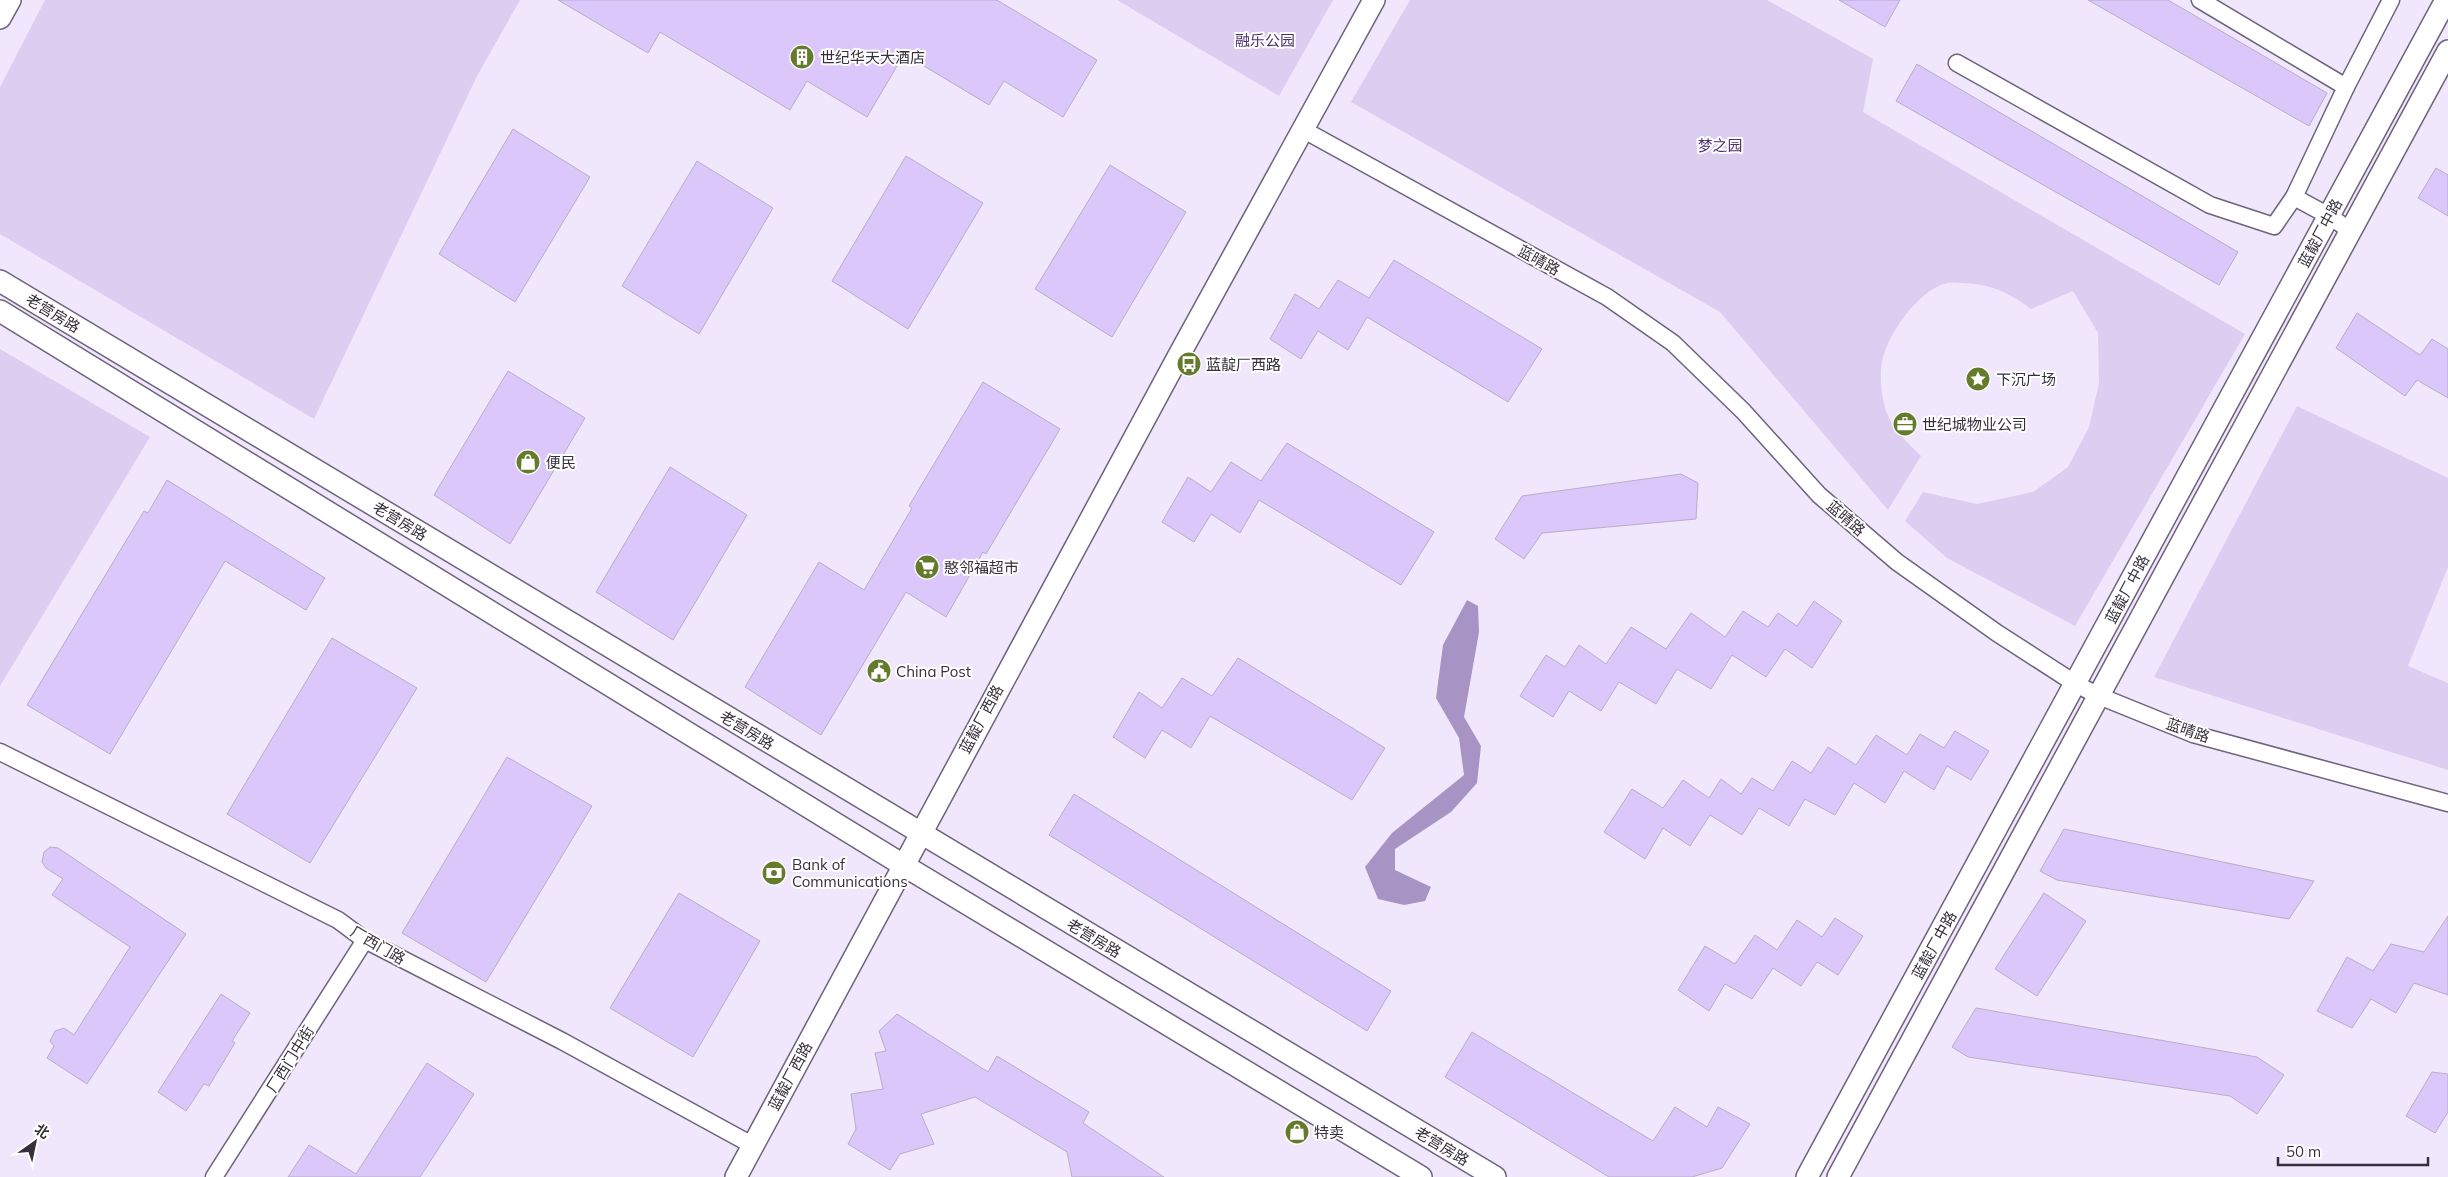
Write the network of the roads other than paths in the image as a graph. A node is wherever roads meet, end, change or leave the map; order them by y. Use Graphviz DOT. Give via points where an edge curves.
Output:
graph roads {
  1 [pos="10,0"];
  2 [pos="1374,0"];
  3 [pos="2200,0"];
  4 [pos="2391,0"];
  5 [pos="2446,0"];
  6 [pos="0,18"];
  7 [pos="2448,51"];
  8 [pos="1957,63"];
  9 [pos="2346,87"];
  10 [pos="1302,129"];
  11 [pos="2294,197"];
  12 [pos="2329,216"];
  13 [pos="2351,230"];
  14 [pos="0,281"];
  15 [pos="0,311"];
  16 [pos="2076,684"];
  17 [pos="2099,696"];
  18 [pos="0,752"];
  19 [pos="2448,803"];
  20 [pos="920,834"];
  21 [pos="903,865"];
  22 [pos="365,940"];
  23 [pos="752,1145"];
  24 [pos="214,1177"];
  25 [pos="736,1177"];
  26 [pos="1421,1177"];
  27 [pos="1495,1177"];
  28 [pos="1807,1177"];
  29 [pos="1838,1177"];
  1 -- 6 [label="street"];
  2 -- 10 [label="street, 蓝靛厂西路"];
  3 -- 9 [label="street"];
  4 -- 9 [label="street"];
  5 -- 12 [label="street, 蓝靛厂中路"];
  7 -- 13 [label="street, 蓝靛厂中路"];
  8 -- 11 [label="street" via="2210,206 2274,226"];
  9 -- 11 [label="street"];
  10 -- 16 [label="street, 蓝晴路" via="1607,297 1674,343 1743,411 1819,495 1897,562 1996,633"];
  10 -- 20 [label="street, 蓝靛厂西路"];
  11 -- 12 [label="street"];
  12 -- 13 [label="street"];
  12 -- 16 [label="street, 蓝靛厂中路"];
  13 -- 17 [label="street, 蓝靛厂中路"];
  14 -- 20 [label="street, 老营房路"];
  15 -- 21 [label="street, 老营房路"];
  16 -- 17 [label="street, 蓝晴路"];
  16 -- 28 [label="street, 蓝靛厂中路"];
  17 -- 19 [label="street, 蓝晴路" via="2193,734"];
  17 -- 29 [label="street, 蓝靛厂中路"];
  18 -- 22 [label="street, 厂西门路" via="338,920"];
  20 -- 21 [label="street, 蓝靛厂西路"];
  20 -- 27 [label="street, 老营房路"];
  21 -- 23 [label="street, 蓝靛厂西路"];
  21 -- 26 [label="street, 老营房路"];
  22 -- 23 [label="street, 厂西门路" via="562,1041"];
  22 -- 24 [label="street, 厂西门中街"];
  23 -- 25 [label="street, 蓝靛厂西路"];
}
